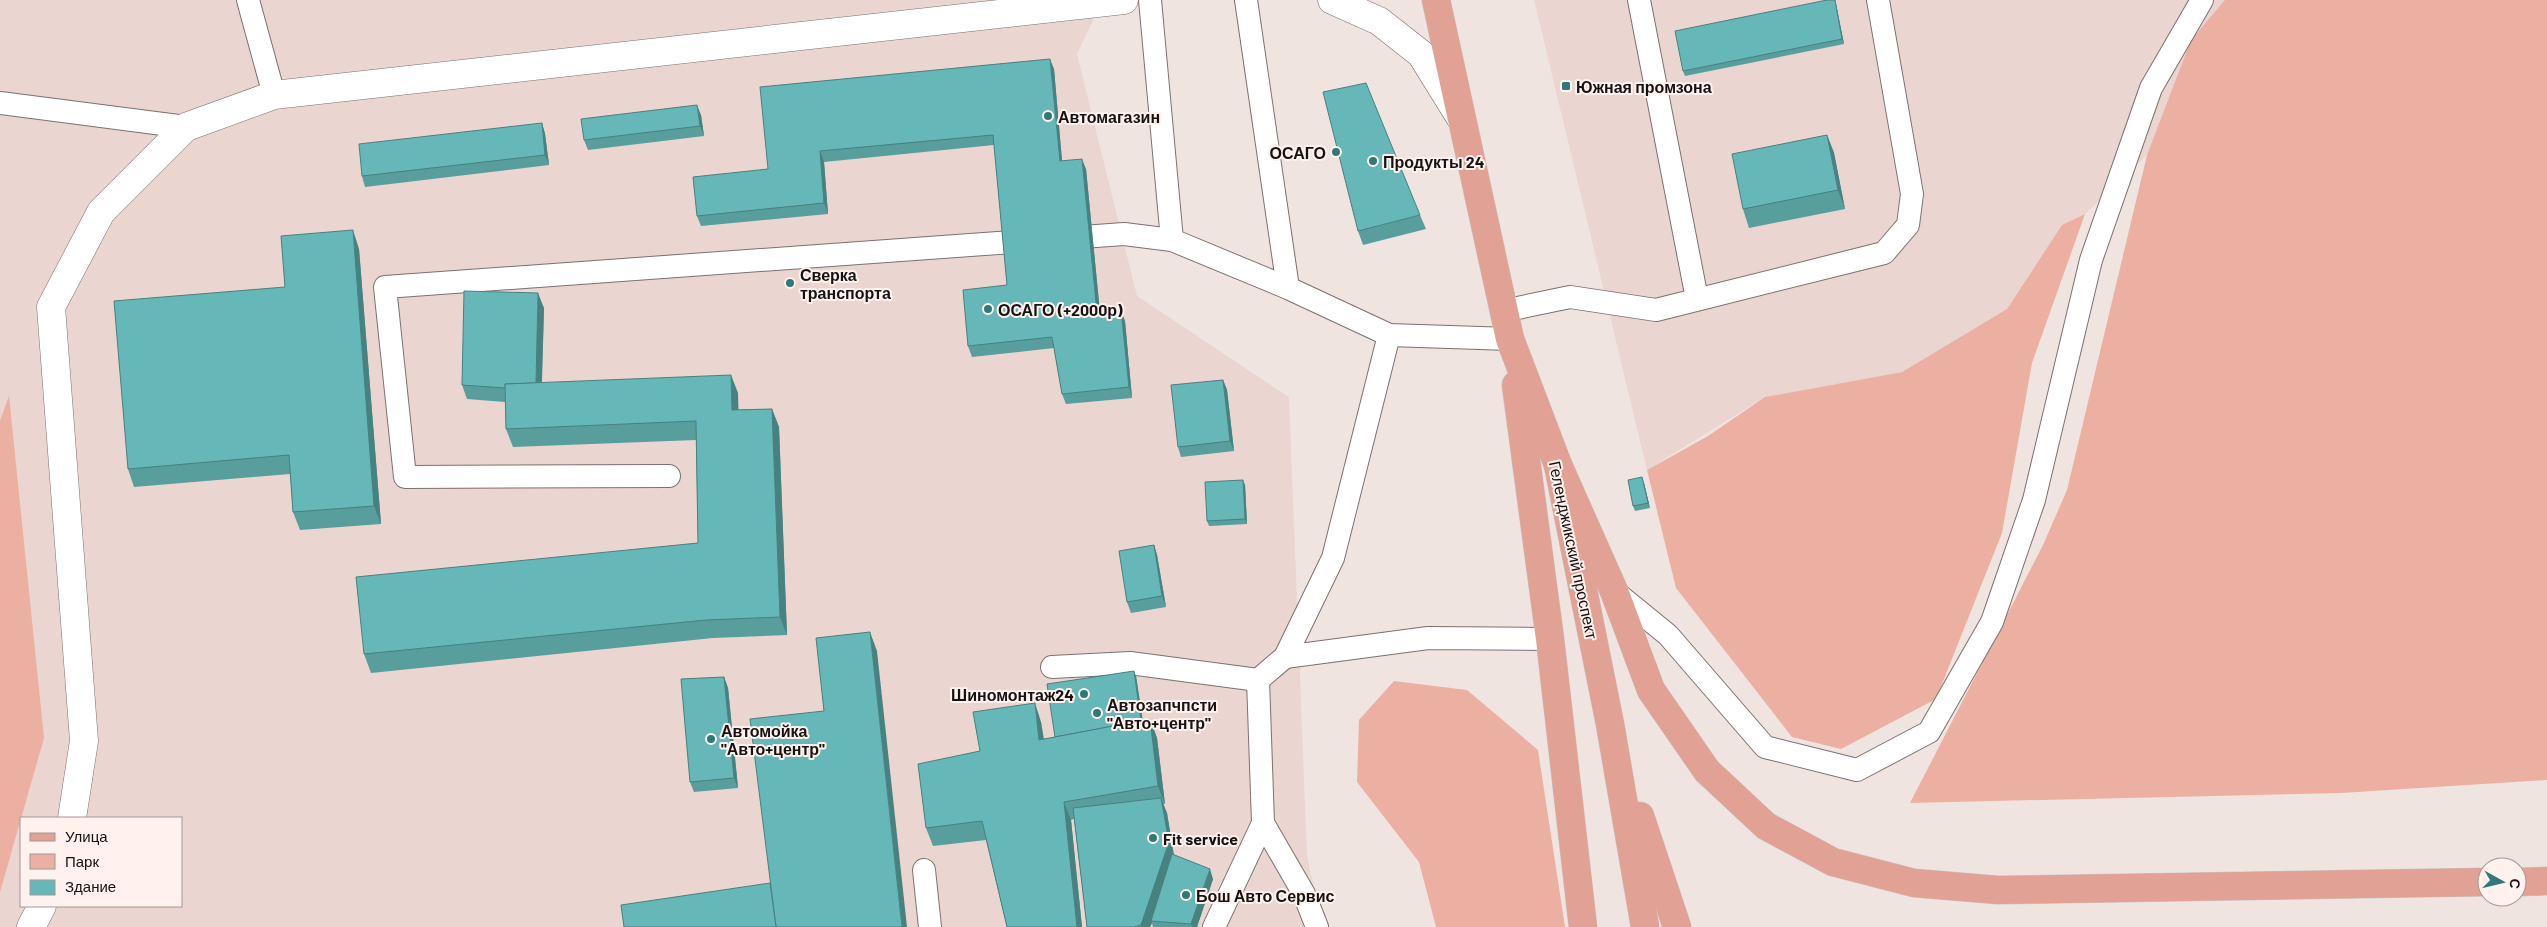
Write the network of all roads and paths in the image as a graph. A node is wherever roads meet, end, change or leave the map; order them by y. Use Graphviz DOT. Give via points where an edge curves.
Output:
graph roads {
  1 [pos="248,0"];
  2 [pos="1124,0"];
  3 [pos="1150,0"];
  4 [pos="1246,0"];
  5 [pos="1332,0"];
  6 [pos="1436,0"];
  7 [pos="1638,0"];
  8 [pos="1878,0"];
  9 [pos="2202,0"];
  10 [pos="274,95"];
  11 [pos="0,103"];
  12 [pos="1462,120"];
  13 [pos="186,127"];
  14 [pos="1172,240"];
  15 [pos="1288,288"];
  16 [pos="1697,300"];
  17 [pos="1504,311"];
  18 [pos="1389,335"];
  19 [pos="1510,339"];
  20 [pos="1558,466"];
  21 [pos="669,476"];
  22 [pos="1614,591"];
  23 [pos="1550,639"];
  24 [pos="1285,657"];
  25 [pos="1052,667"];
  26 [pos="1258,680"];
  27 [pos="1610,724"];
  28 [pos="72,817"];
  29 [pos="1263,823"];
  30 [pos="924,870"];
  31 [pos="2477,882"];
  32 [pos="2527,882"];
  33 [pos="2547,882"];
  34 [pos="41,907"];
  35 [pos="31,927"];
  36 [pos="930,927"];
  37 [pos="1214,927"];
  38 [pos="1317,927"];
  39 [pos="1583,927"];
  40 [pos="1646,927"];
  41 [pos="1677,927"];
  1 -- 10 [label="lane"];
  2 -- 10 [label="street"];
  3 -- 14 [label="lane"];
  4 -- 15 [label="lane"];
  5 -- 12 [label="street" via="1379,21 1421,54"];
  6 -- 12 [label="main road, Геленджикский проспект"];
  7 -- 16 [label="lane"];
  8 -- 16 [label="lane" via="1912,194 1908,225 1884,253"];
  9 -- 22 [label="lane" via="2151,88 2091,260 2034,500 1992,622 1929,732 1857,770 1765,747 1668,635"];
  10 -- 13 [label="street"];
  11 -- 13 [label="lane"];
  12 -- 17 [label="main road, Геленджикский проспект"];
  13 -- 28 [label="street" via="101,212 51,307 84,741"];
  14 -- 15 [label="lane"];
  14 -- 21 [label="lane" via="1124,234 385,287 404,477"];
  15 -- 18 [label="lane"];
  16 -- 17 [label="lane" via="1656,310 1570,297"];
  17 -- 19 [label="main road, Геленджикский проспект"];
  18 -- 19 [label="lane"];
  18 -- 24 [label="lane" via="1333,558"];
  19 -- 20 [label="main road, Геленджикский проспект"];
  19 -- 23 [label="main road"];
  20 -- 22 [label="main road"];
  20 -- 27 [label="main road, Геленджикский проспект"];
  22 -- 31 [label="main road" via="1651,690 1707,771 1766,826 1833,862 1914,883 1998,890"];
  23 -- 24 [label="lane" via="1428,638"];
  23 -- 39 [label="main road"];
  24 -- 26 [label="lane"];
  25 -- 26 [label="lane" via="1130,663"];
  26 -- 29 [label="lane"];
  27 -- 40 [label="main road"];
  27 -- 41 [label="main road"];
  29 -- 37 [label="lane"];
  29 -- 38 [label="lane" via="1304,894"];
  30 -- 36 [label="lane"];
  32 -- 33 [label="main road"];
  34 -- 35 [label="street"];
}
